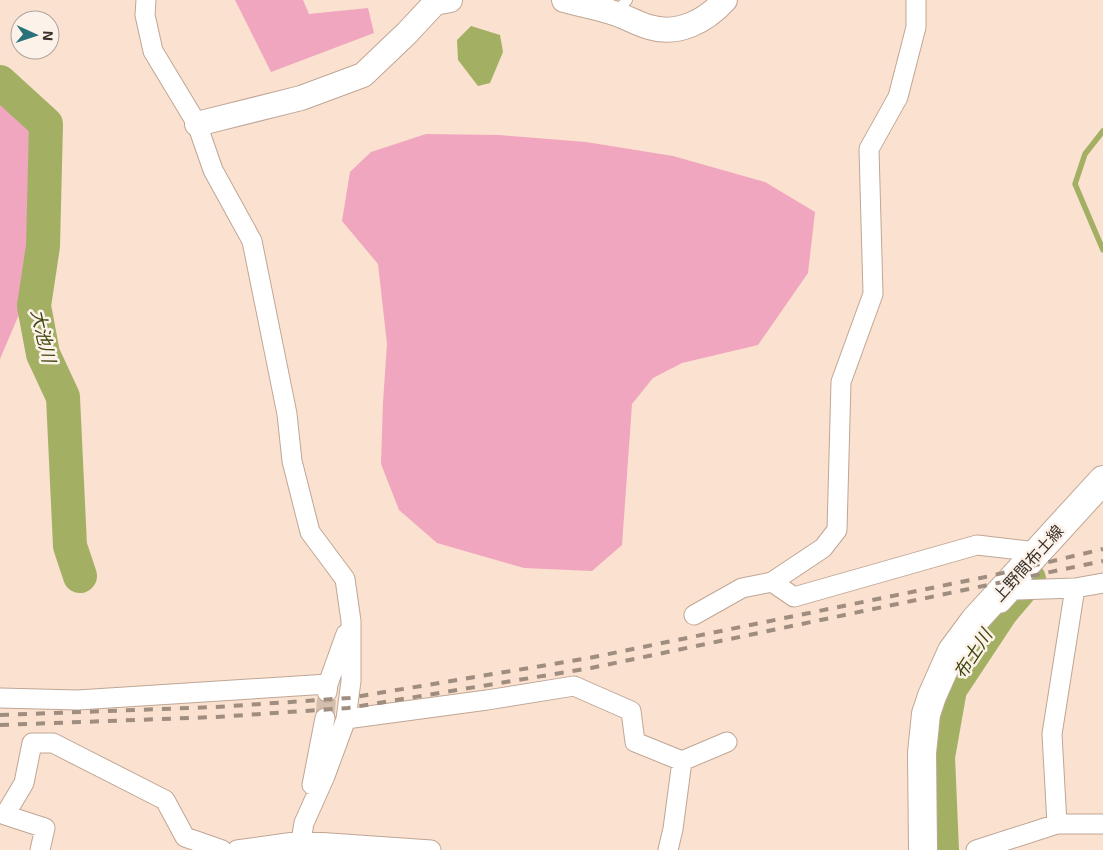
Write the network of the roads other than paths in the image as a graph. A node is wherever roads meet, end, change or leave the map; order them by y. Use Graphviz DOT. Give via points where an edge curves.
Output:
graph roads {
  1 [pos="146,0"];
  2 [pos="450,0"];
  3 [pos="564,0"];
  4 [pos="725,0"];
  5 [pos="916,0"];
  6 [pos="621,7"];
  7 [pos="197,124"];
  8 [pos="1103,480"];
  9 [pos="1037,552"];
  10 [pos="772,582"];
  11 [pos="1103,583"];
  12 [pos="1075,588"];
  13 [pos="694,615"];
  14 [pos="351,621"];
  15 [pos="952,651"];
  16 [pos="0,698"];
  17 [pos="325,718"];
  18 [pos="346,719"];
  19 [pos="727,742"];
  20 [pos="682,761"];
  21 [pos="1056,824"];
  22 [pos="1103,824"];
  23 [pos="303,838"];
  24 [pos="40,850"];
  25 [pos="222,850"];
  26 [pos="237,850"];
  27 [pos="430,850"];
  28 [pos="668,850"];
  29 [pos="924,850"];
  30 [pos="976,850"];
  1 -- 7 [label="street" via="145,15 153,51"];
  2 -- 7 [label="street" via="435,4 363,75 301,98"];
  3 -- 6 [label="street"];
  4 -- 6 [label="street" via="713,13 676,30 651,28"];
  5 -- 10 [label="street" via="916,27 898,97 870,149 873,294 841,382 837,530 823,548"];
  7 -- 14 [label="street" via="213,170 252,241 287,414 292,461 310,532 345,579"];
  8 -- 9 [label="main road, 上野間布土線"];
  9 -- 10 [label="street" via="977,545 794,597"];
  9 -- 15 [label="main road, 上野間布土線" via="975,620"];
  10 -- 13 [label="street" via="742,588"];
  11 -- 12 [label="street"];
  12 -- 15 [label="street" via="1013,590"];
  12 -- 21 [label="street" via="1052,734"];
  14 -- 16 [label="street" via="328,688 78,700"];
  14 -- 18 [label="street" via="351,681"];
  15 -- 29 [label="main road, 上野間布土線" via="926,714 922,753"];
  17 -- 23 [label="street"];
  18 -- 20 [label="street" via="574,686 631,711 635,742"];
  18 -- 23 [label="street"];
  19 -- 20 [label="street"];
  20 -- 28 [label="street" via="674,828"];
  21 -- 22 [label="street"];
  21 -- 30 [label="street"];
  23 -- 26 [label="street"];
  23 -- 27 [label="street"];
  24 -- 25 [label="street" via="45,828 5,815 24,783 32,744 53,742 165,800 185,837"];
}
